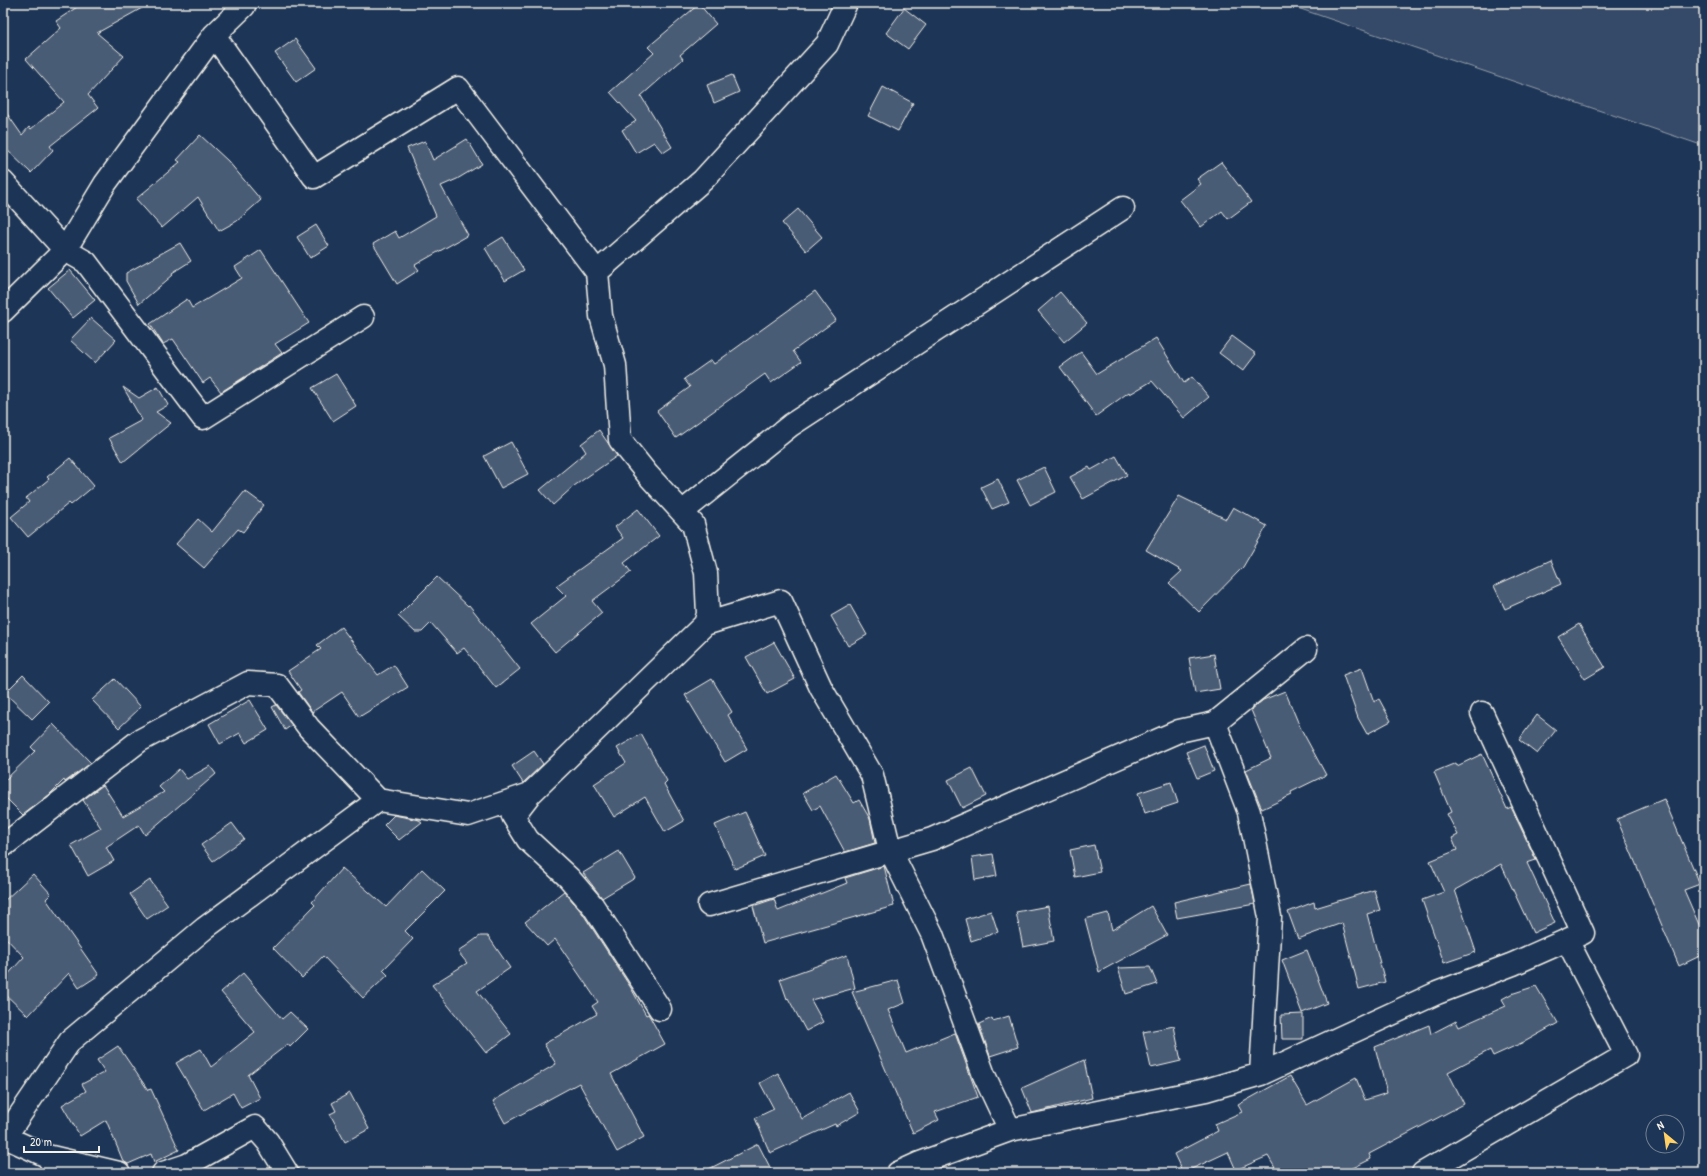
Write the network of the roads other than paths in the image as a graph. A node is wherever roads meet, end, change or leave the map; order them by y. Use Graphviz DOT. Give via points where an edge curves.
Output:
graph roads {
  1 [pos="245,3"];
  2 [pos="846,3"];
  3 [pos="214,35"];
  4 [pos="3,182"];
  5 [pos="1124,208"];
  6 [pos="65,250"];
  7 [pos="597,272"];
  8 [pos="3,311"];
  9 [pos="363,317"];
  10 [pos="682,512"];
  11 [pos="705,624"];
  12 [pos="1306,649"];
  13 [pos="1482,713"];
  14 [pos="1215,723"];
  15 [pos="530,794"];
  16 [pos="378,800"];
  17 [pos="3,846"];
  18 [pos="890,850"];
  19 [pos="709,905"];
  20 [pos="1567,940"];
  21 [pos="660,1009"];
  22 [pos="1261,1074"];
  23 [pos="1010,1130"];
  24 [pos="4,1138"];
  25 [pos="53,1164"];
  26 [pos="119,1173"];
  27 [pos="163,1173"];
  28 [pos="287,1173"];
  29 [pos="898,1173"];
  30 [pos="1423,1173"];
  1 -- 3 [label="street"];
  2 -- 7 [label="street" via="827,44 703,180"];
  3 -- 6 [label="street" via="105,184"];
  3 -- 7 [label="street" via="314,177 458,88"];
  4 -- 6 [label="street"];
  5 -- 10 [label="street" via="792,425"];
  6 -- 8 [label="street"];
  6 -- 9 [label="street" via="86,262 203,418"];
  7 -- 10 [label="street" via="601,316 615,365 620,440"];
  10 -- 11 [label="street" via="693,524 706,573 708,614"];
  11 -- 15 [label="street"];
  11 -- 18 [label="street" via="781,601 821,688 872,775"];
  12 -- 14 [label="street"];
  13 -- 20 [label="street" via="1583,933"];
  14 -- 18 [label="street" via="1179,730 932,839"];
  14 -- 22 [label="street" via="1249,812 1270,917"];
  15 -- 16 [label="street" via="468,815"];
  15 -- 21 [label="street" via="513,816 528,840 569,878 593,906"];
  16 -- 17 [label="street" via="309,728 277,685 248,683 139,741"];
  16 -- 24 [label="street" via="205,928 70,1041"];
  18 -- 19 [label="street"];
  18 -- 23 [label="street" via="932,934 984,1075"];
  20 -- 22 [label="street" via="1437,993"];
  20 -- 30 [label="street" via="1626,1055"];
  22 -- 23 [label="street" via="1206,1090"];
  23 -- 29 [label="street"];
  24 -- 25 [label="street"];
  25 -- 26 [label="street"];
  27 -- 28 [label="street" via="187,1165 255,1127 268,1142"];
}
